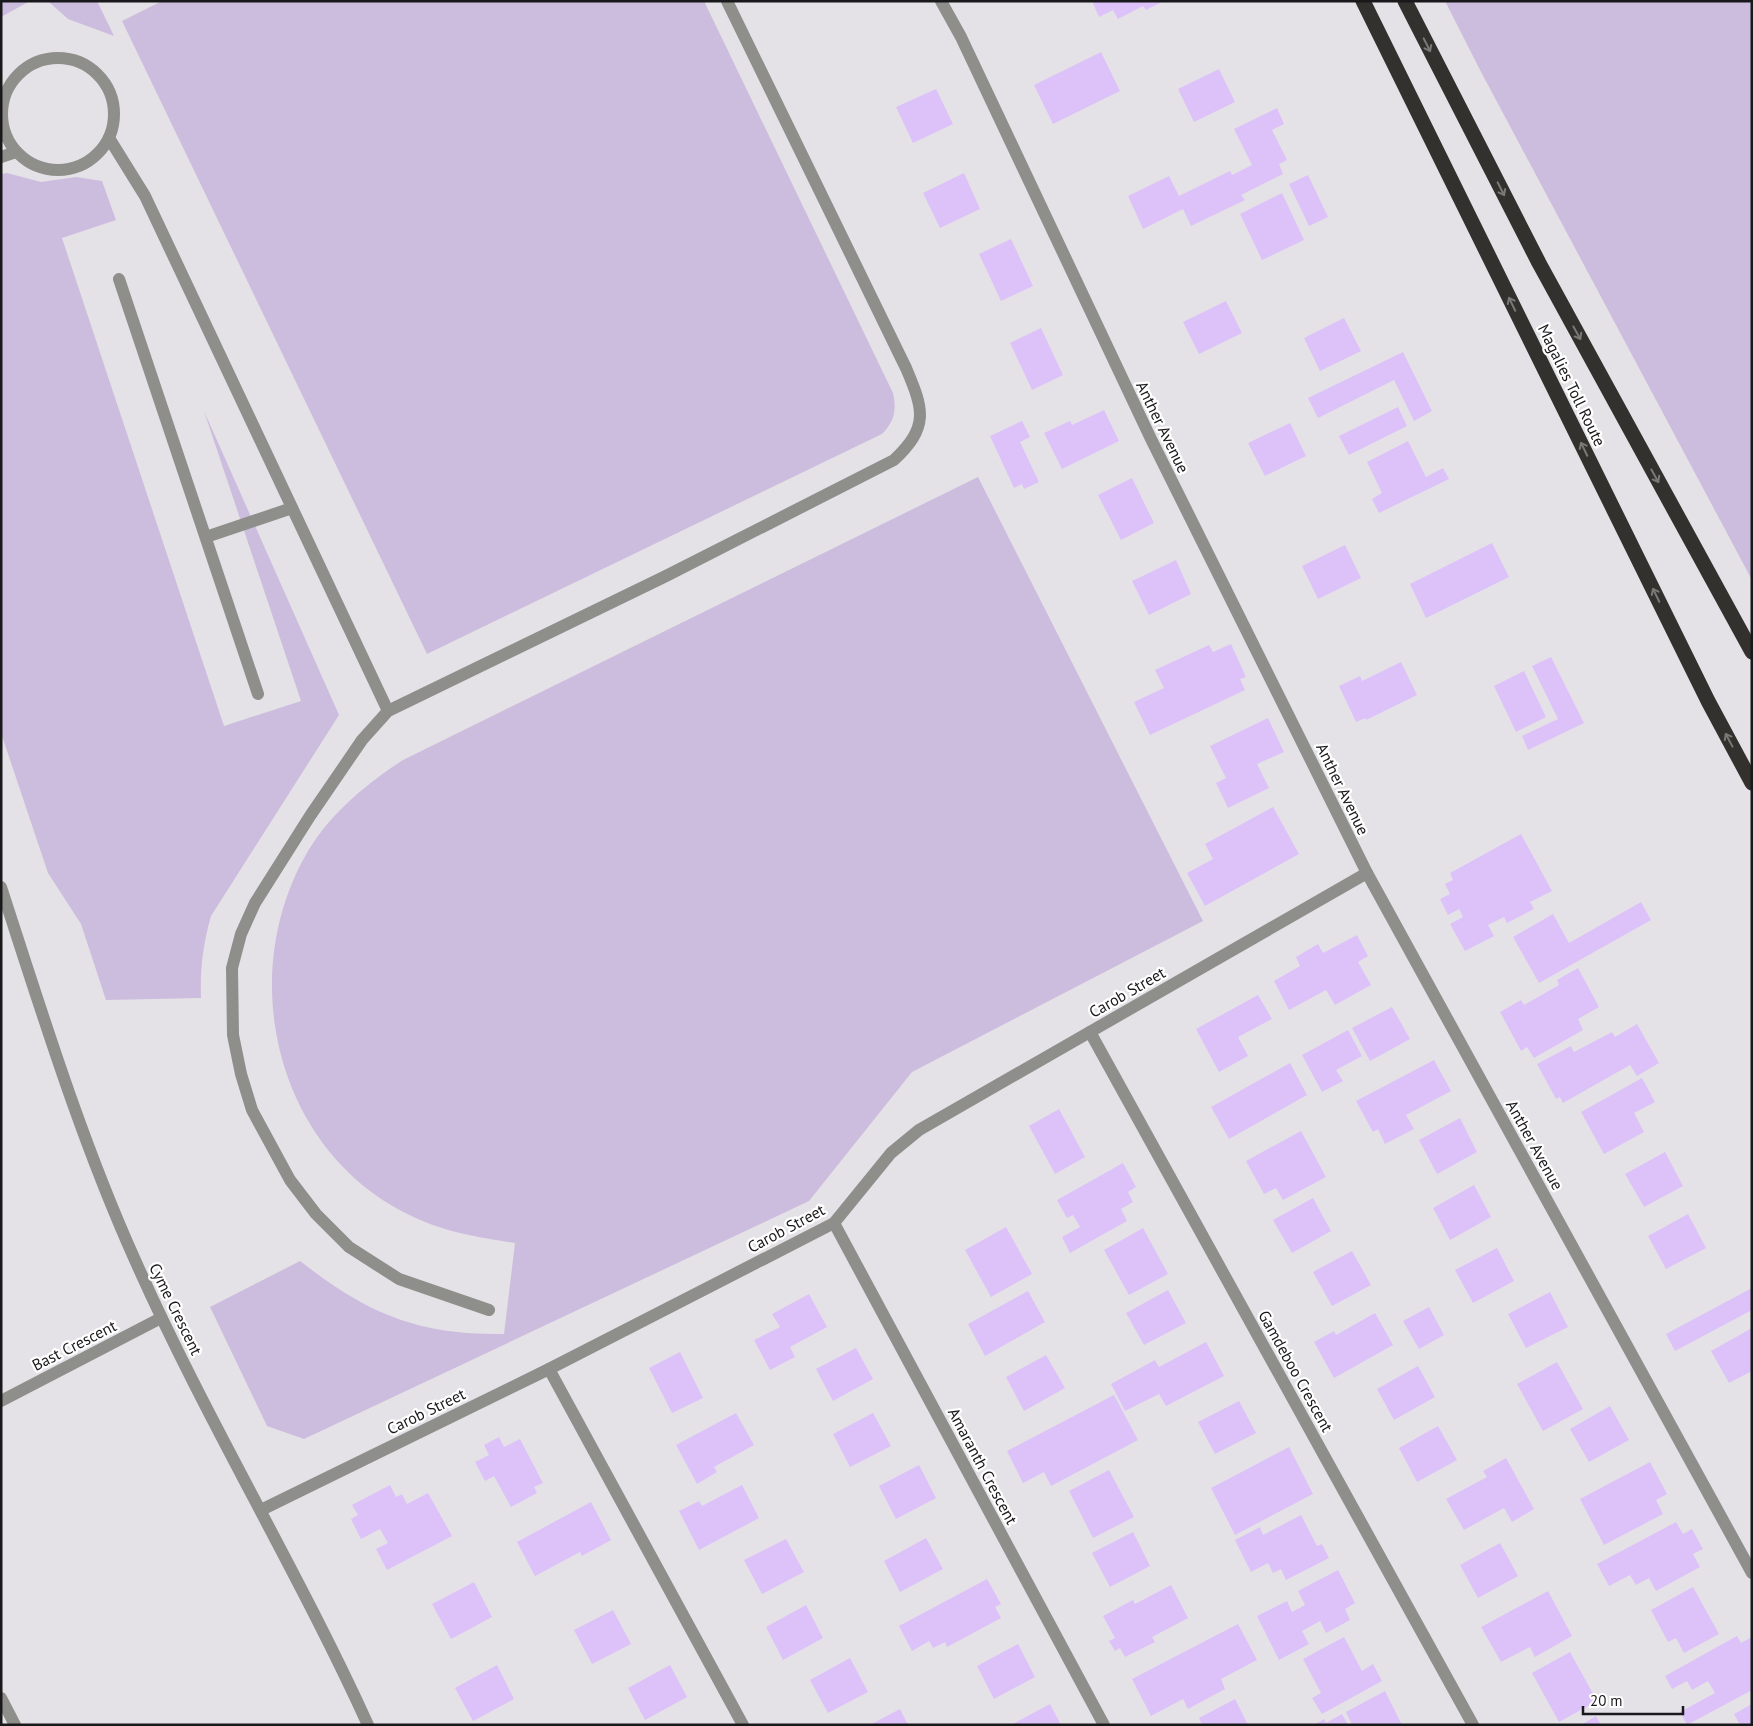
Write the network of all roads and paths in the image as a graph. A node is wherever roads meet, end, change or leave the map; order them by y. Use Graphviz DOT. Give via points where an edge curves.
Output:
graph roads {
  1 [pos="727,1"];
  2 [pos="942,1"];
  3 [pos="1363,1"];
  4 [pos="1405,1"];
  5 [pos="1,109"];
  6 [pos="109,138"];
  7 [pos="16,152"];
  8 [pos="1,157"];
  9 [pos="119,279"];
  10 [pos="292,508"];
  11 [pos="206,537"];
  12 [pos="1752,652"];
  13 [pos="258,694"];
  14 [pos="388,711"];
  15 [pos="1752,783"];
  16 [pos="1366,873"];
  17 [pos="1,888"];
  18 [pos="1090,1032"];
  19 [pos="834,1223"];
  20 [pos="489,1310"];
  21 [pos="161,1318"];
  22 [pos="549,1369"];
  23 [pos="1,1401"];
  24 [pos="261,1510"];
  25 [pos="1752,1573"];
  26 [pos="1,1698"];
  27 [pos="15,1725"];
  28 [pos="368,1725"];
  29 [pos="743,1725"];
  30 [pos="1104,1725"];
  31 [pos="1473,1725"];
  1 -- 14 [label="street" via="906,368 918,399 920,425 909,446 894,460 666,576"];
  2 -- 16 [label="street, Anther Avenue" via="1150,439"];
  15 -- 3 [label="highway, Magalies Toll Route, one-way" via="1708,701"];
  4 -- 12 [label="highway, Magalies Toll Route, one-way" via="1539,263"];
  5 -- 6 [label="street" via="15,77 29,66 63,58 95,72 106,86 113,103 114,120"];
  5 -- 7 [label="street" via="8,140"];
  6 -- 7 [label="street" via="96,156 77,168 55,171 34,166"];
  6 -- 10 [label="street" via="145,196"];
  7 -- 8 [label="street"];
  9 -- 11 [label="street"];
  10 -- 11 [label="street"];
  10 -- 14 [label="street"];
  11 -- 13 [label="street"];
  14 -- 20 [label="street" via="362,740 255,903 241,934 232,968 233,1035 252,1110 290,1180 316,1214 349,1247 399,1279"];
  16 -- 18 [label="street, Carob Street"];
  16 -- 25 [label="street, Anther Avenue"];
  17 -- 21 [label="street, Cyme Crescent" via="100,1178"];
  18 -- 19 [label="street, Carob Street" via="919,1130 891,1153"];
  18 -- 31 [label="street, Gamdeboo Crescent"];
  19 -- 22 [label="street, Carob Street"];
  19 -- 30 [label="street, Amaranth Crescent"];
  21 -- 23 [label="street, Bast Crescent"];
  21 -- 24 [label="street, Cyme Crescent"];
  22 -- 24 [label="street, Carob Street"];
  22 -- 29 [label="street"];
  24 -- 28 [label="street, Cyme Crescent"];
  26 -- 27 [label="street"];
}
